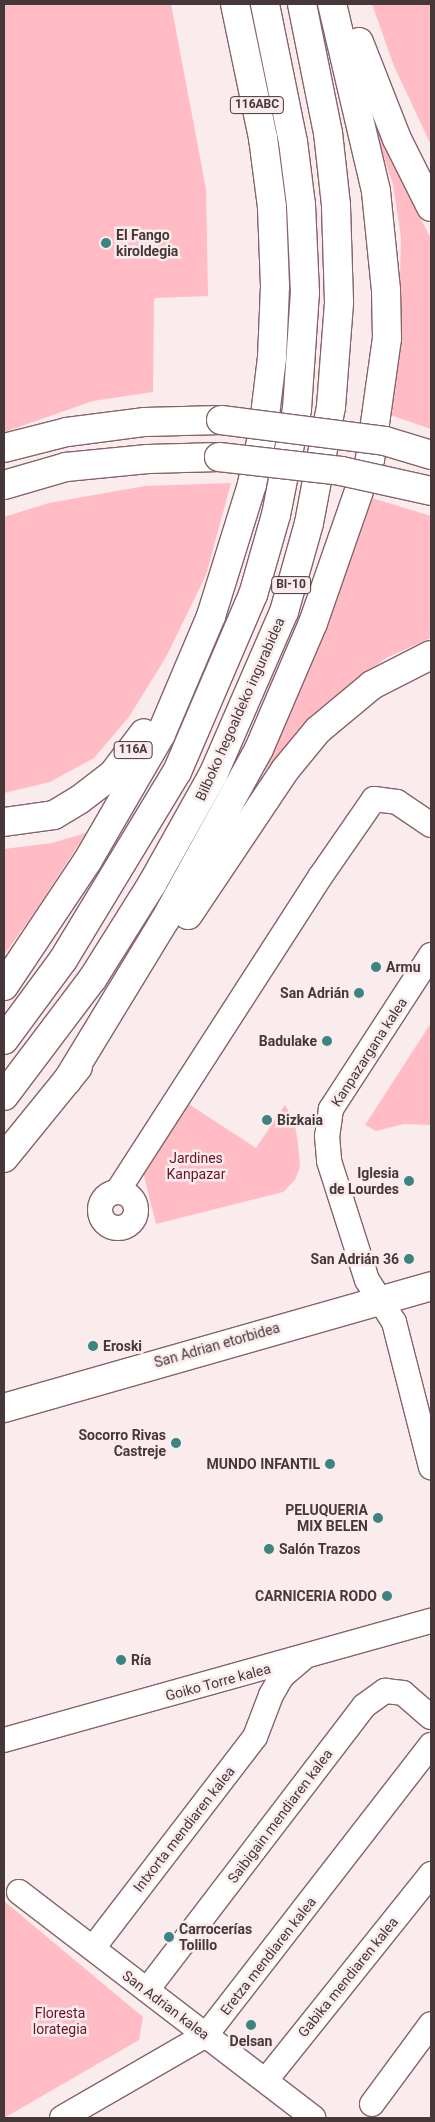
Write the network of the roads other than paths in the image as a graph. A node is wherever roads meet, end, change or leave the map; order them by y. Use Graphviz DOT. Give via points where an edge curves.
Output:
graph roads {
  1 [pos="235,4"];
  2 [pos="264,4"];
  3 [pos="302,4"];
  4 [pos="332,4"];
  5 [pos="347,4"];
  6 [pos="431,207"];
  7 [pos="4,448"];
  8 [pos="431,455"];
  9 [pos="4,485"];
  10 [pos="431,491"];
  11 [pos="211,616"];
  12 [pos="431,655"];
  13 [pos="4,822"];
  14 [pos="431,825"];
  15 [pos="431,954"];
  16 [pos="4,986"];
  17 [pos="4,1040"];
  18 [pos="67,1081"];
  19 [pos="4,1096"];
  20 [pos="4,1158"];
  21 [pos="118,1192"];
  22 [pos="431,1286"];
  23 [pos="382,1298"];
  24 [pos="4,1408"];
  25 [pos="431,1467"];
  26 [pos="431,1621"];
  27 [pos="301,1660"];
  28 [pos="219,1681"];
  29 [pos="265,1706"];
  30 [pos="431,1717"];
  31 [pos="4,1740"];
  32 [pos="431,1745"];
  33 [pos="431,1874"];
  34 [pos="19,1892"];
  35 [pos="93,1948"];
  36 [pos="147,1990"];
  37 [pos="431,2024"];
  38 [pos="206,2035"];
  39 [pos="266,2080"];
  40 [pos="372,2104"];
  41 [pos="62,2118"];
  42 [pos="313,2118"];
  1 -- 11 [label="main road, 116ABC" via="263,138 272,207 275,286 272,358 263,432 234,549"];
  2 -- 17 [label="main road, BI-10" via="293,142 301,205 305,293 297,409 276,515 253,595 177,772 63,960"];
  3 -- 19 [label="main road, Bilboko hegoaldeko ingurabidea / BI-10" via="328,133 336,205 338,292 331,407 309,523 284,612 213,775 152,884 92,978"];
  4 -- 18 [label="main road" via="376,191 386,290 387,338 370,459 314,623 258,749 165,920"];
  5 -- 6 [label="main road" via="372,81"];
  7 -- 8 [label="main road, bridge" via="67,432 135,423 221,420 375,439"];
  9 -- 10 [label="main road, bridge" via="66,467 148,458 219,457 341,471"];
  11 -- 13 [label="main road, 116A" via="140,739 113,774 54,814"];
  11 -- 16 [label="main road" via="161,734 88,860"];
  12 -- 18 [label="main road" via="372,685 318,730 245,827 147,978"];
  14 -- 21 [label="street" via="397,802 374,799 320,877"];
  15 -- 23 [label="street, Kanpazargana kalea" via="331,1109 328,1127 329,1161 367,1280"];
  18 -- 20 [label="main road"];
  22 -- 23 [label="main road, San Adrian etorbidea"];
  23 -- 24 [label="main road, San Adrian etorbidea"];
  23 -- 25 [label="street, Kanpazargana kalea" via="394,1322"];
  26 -- 27 [label="street, Goiko Torre kalea"];
  27 -- 28 [label="street, Goiko Torre kalea"];
  27 -- 29 [label="street, Intxorta mendiaren kalea" via="282,1676"];
  28 -- 29 [label="street" via="251,1688"];
  28 -- 31 [label="street, Goiko Torre kalea"];
  29 -- 35 [label="street, Intxorta mendiaren kalea" via="256,1737"];
  30 -- 36 [label="street, Saibigain mendiaren kalea" via="403,1693 385,1691 364,1706"];
  32 -- 38 [label="street, Eretza mendiaren kalea"];
  33 -- 39 [label="street, Gabika mendiaren kalea"];
  34 -- 35 [label="street, San Adrian kalea"];
  35 -- 36 [label="street, San Adrian kalea"];
  36 -- 38 [label="street, San Adrian kalea"];
  37 -- 40 [label="street"];
  38 -- 39 [label="street, San Adrian kalea"];
  38 -- 41 [label="street, Eretza mendiaren kalea"];
  39 -- 42 [label="street, San Adrian kalea"];
}
